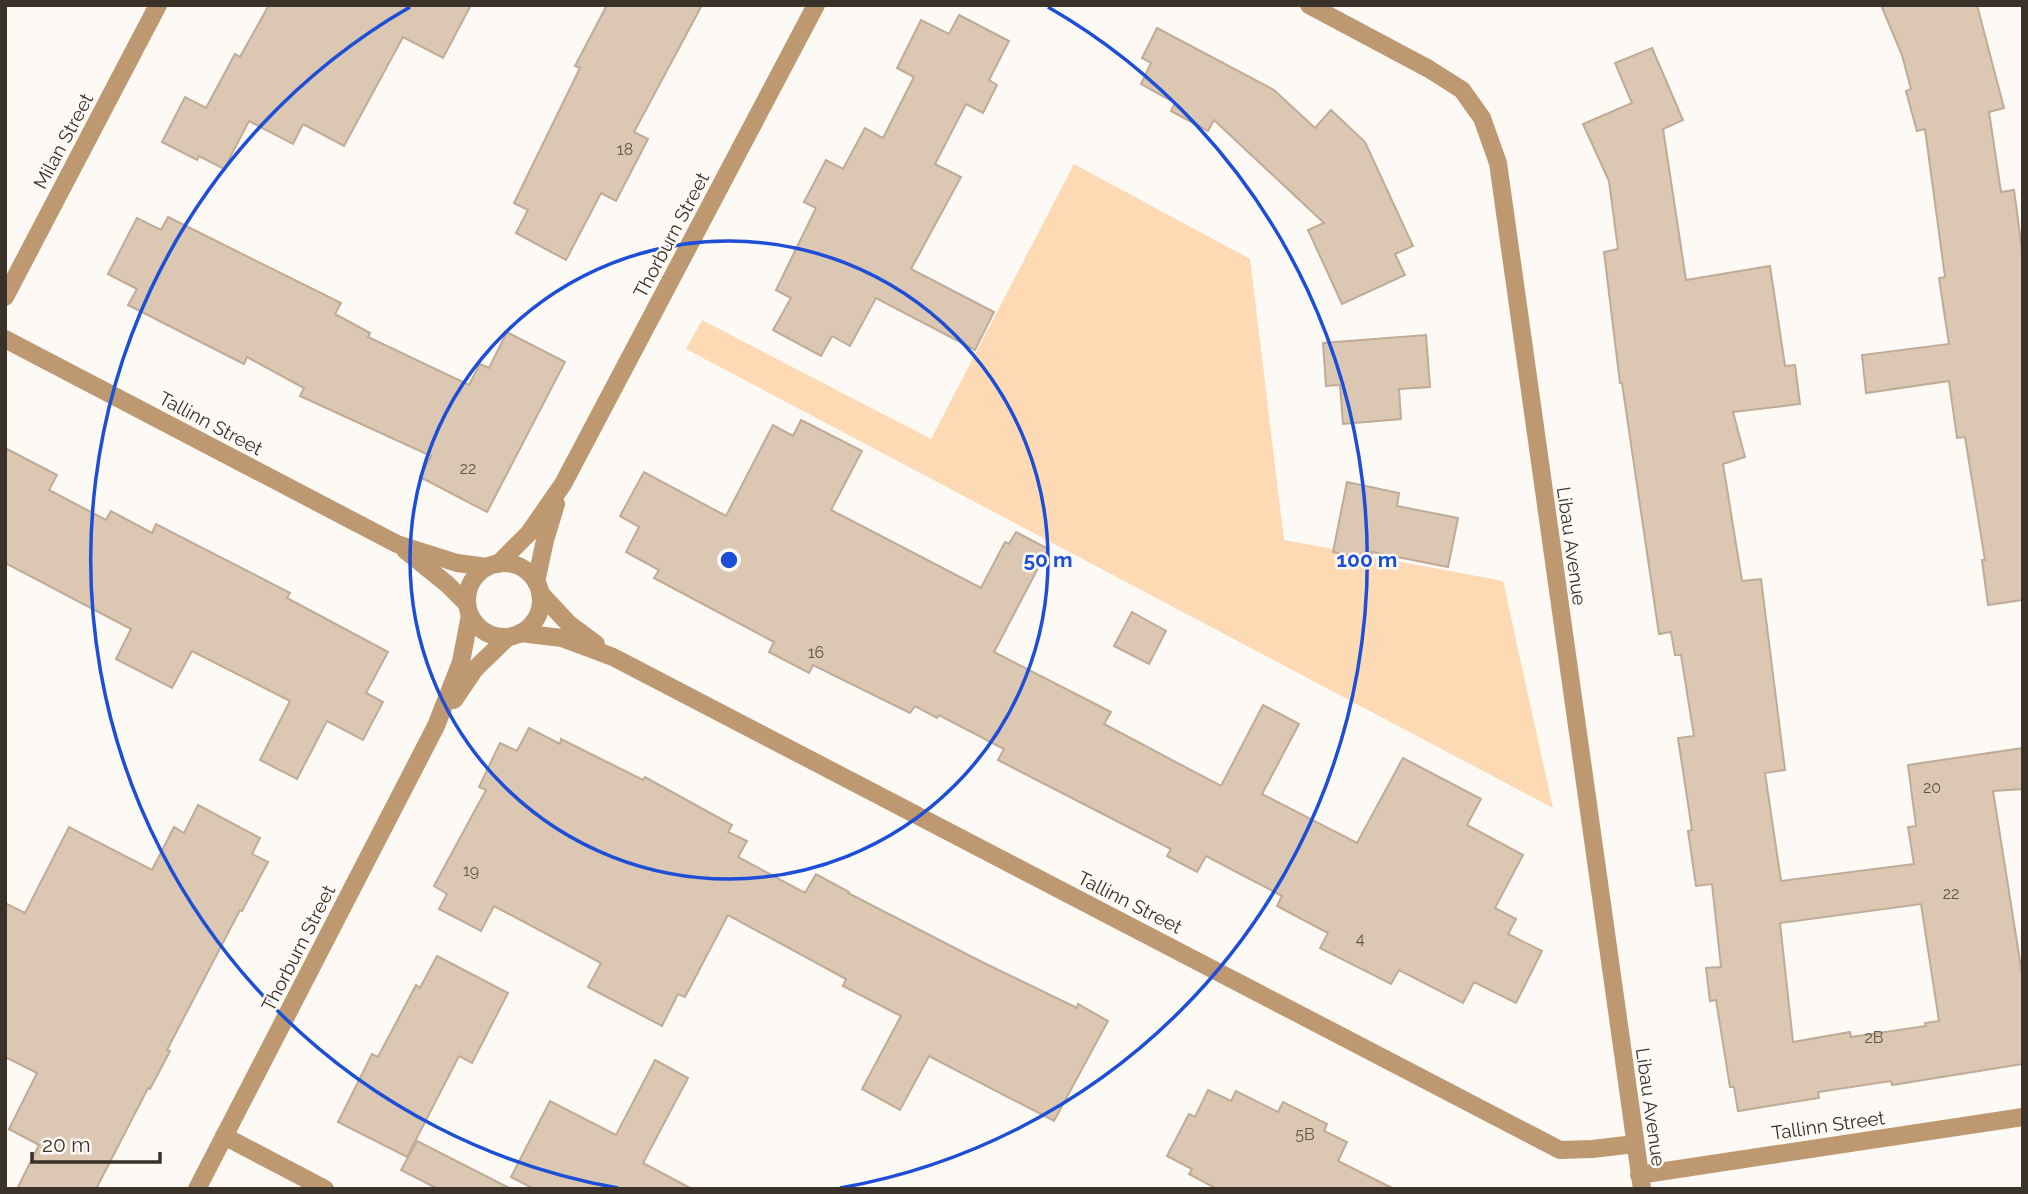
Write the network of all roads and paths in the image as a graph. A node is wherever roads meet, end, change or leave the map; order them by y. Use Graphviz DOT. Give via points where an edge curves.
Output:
graph roads {
  1 [pos="158,5"];
  2 [pos="816,5"];
  3 [pos="1309,5"];
  4 [pos="5,297"];
  5 [pos="5,339"];
  6 [pos="563,484"];
  7 [pos="397,544"];
  8 [pos="492,565"];
  9 [pos="538,587"];
  10 [pos="469,610"];
  11 [pos="514,635"];
  12 [pos="613,657"];
  13 [pos="436,726"];
  14 [pos="2023,1117"];
  15 [pos="224,1136"];
  16 [pos="1635,1144"];
  17 [pos="1641,1182"];
  18 [pos="197,1189"];
  19 [pos="325,1189"];
  1 -- 4 [label="street, Milan Street"];
  2 -- 6 [label="street, Thorburn Street"];
  3 -- 16 [label="street, Libau Avenue" via="1462,90 1482,118 1497,163"];
  5 -- 7 [label="street, Tallinn Street"];
  6 -- 8 [label="street, Thorburn Street" via="529,533"];
  6 -- 9 [label="street, Thorburn Street" via="545,540"];
  7 -- 8 [label="street, Tallinn Street" via="457,563"];
  7 -- 10 [label="street, Tallinn Street" via="447,584"];
  8 -- 9 [label="street" via="519,566"];
  8 -- 10 [label="street" via="471,583"];
  9 -- 11 [label="street" via="541,604 537,616"];
  9 -- 12 [label="street, Tallinn Street" via="569,624"];
  10 -- 11 [label="street" via="485,632"];
  10 -- 13 [label="street, Thorburn Street" via="461,662"];
  11 -- 12 [label="street, Tallinn Street" via="562,638"];
  11 -- 13 [label="street, Thorburn Street" via="475,669"];
  12 -- 16 [label="street, Tallinn Street" via="1560,1150"];
  13 -- 15 [label="street, Thorburn Street"];
  14 -- 17 [label="street, Tallinn Street"];
  15 -- 18 [label="street, Thorburn Street"];
  15 -- 19 [label="street"];
  16 -- 17 [label="street, Libau Avenue"];
}
